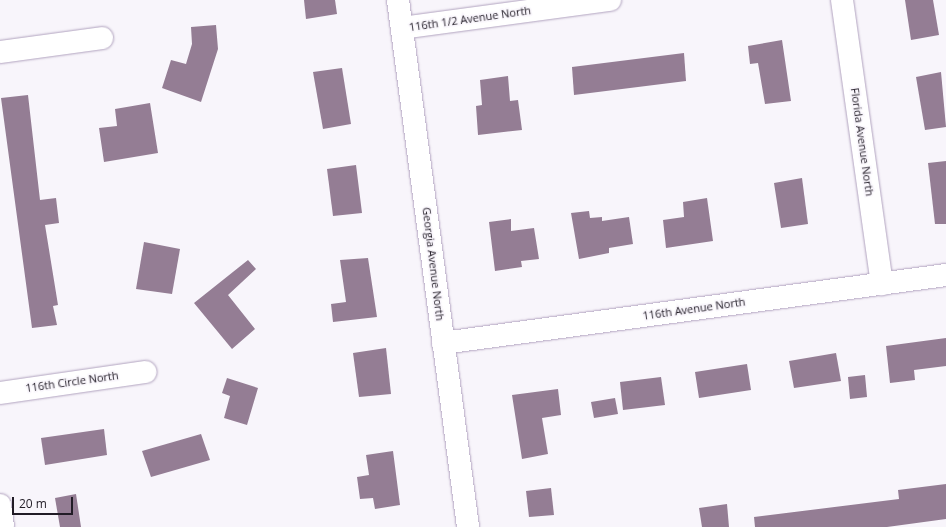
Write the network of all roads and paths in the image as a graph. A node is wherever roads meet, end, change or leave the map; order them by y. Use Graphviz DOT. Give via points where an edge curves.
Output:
graph roads {
  1 [pos="398,0"];
  2 [pos="610,0"];
  3 [pos="842,0"];
  4 [pos="402,28"];
  5 [pos="102,38"];
  6 [pos="0,52"];
  7 [pos="946,275"];
  8 [pos="882,284"];
  9 [pos="443,343"];
  10 [pos="145,372"];
  11 [pos="0,393"];
  12 [pos="0,505"];
  13 [pos="3,527"];
  14 [pos="468,527"];
  1 -- 4 [label="street, Georgia Avenue North"];
  2 -- 4 [label="street, 116th 1/2 Avenue North"];
  3 -- 8 [label="street, Florida Avenue North"];
  4 -- 9 [label="street, Georgia Avenue North"];
  5 -- 6 [label="street"];
  7 -- 8 [label="street, 116th Avenue North"];
  8 -- 9 [label="street, 116th Avenue North"];
  9 -- 14 [label="street, Georgia Avenue North"];
  10 -- 11 [label="street, 116th Circle North"];
  12 -- 13 [label="street"];
}
